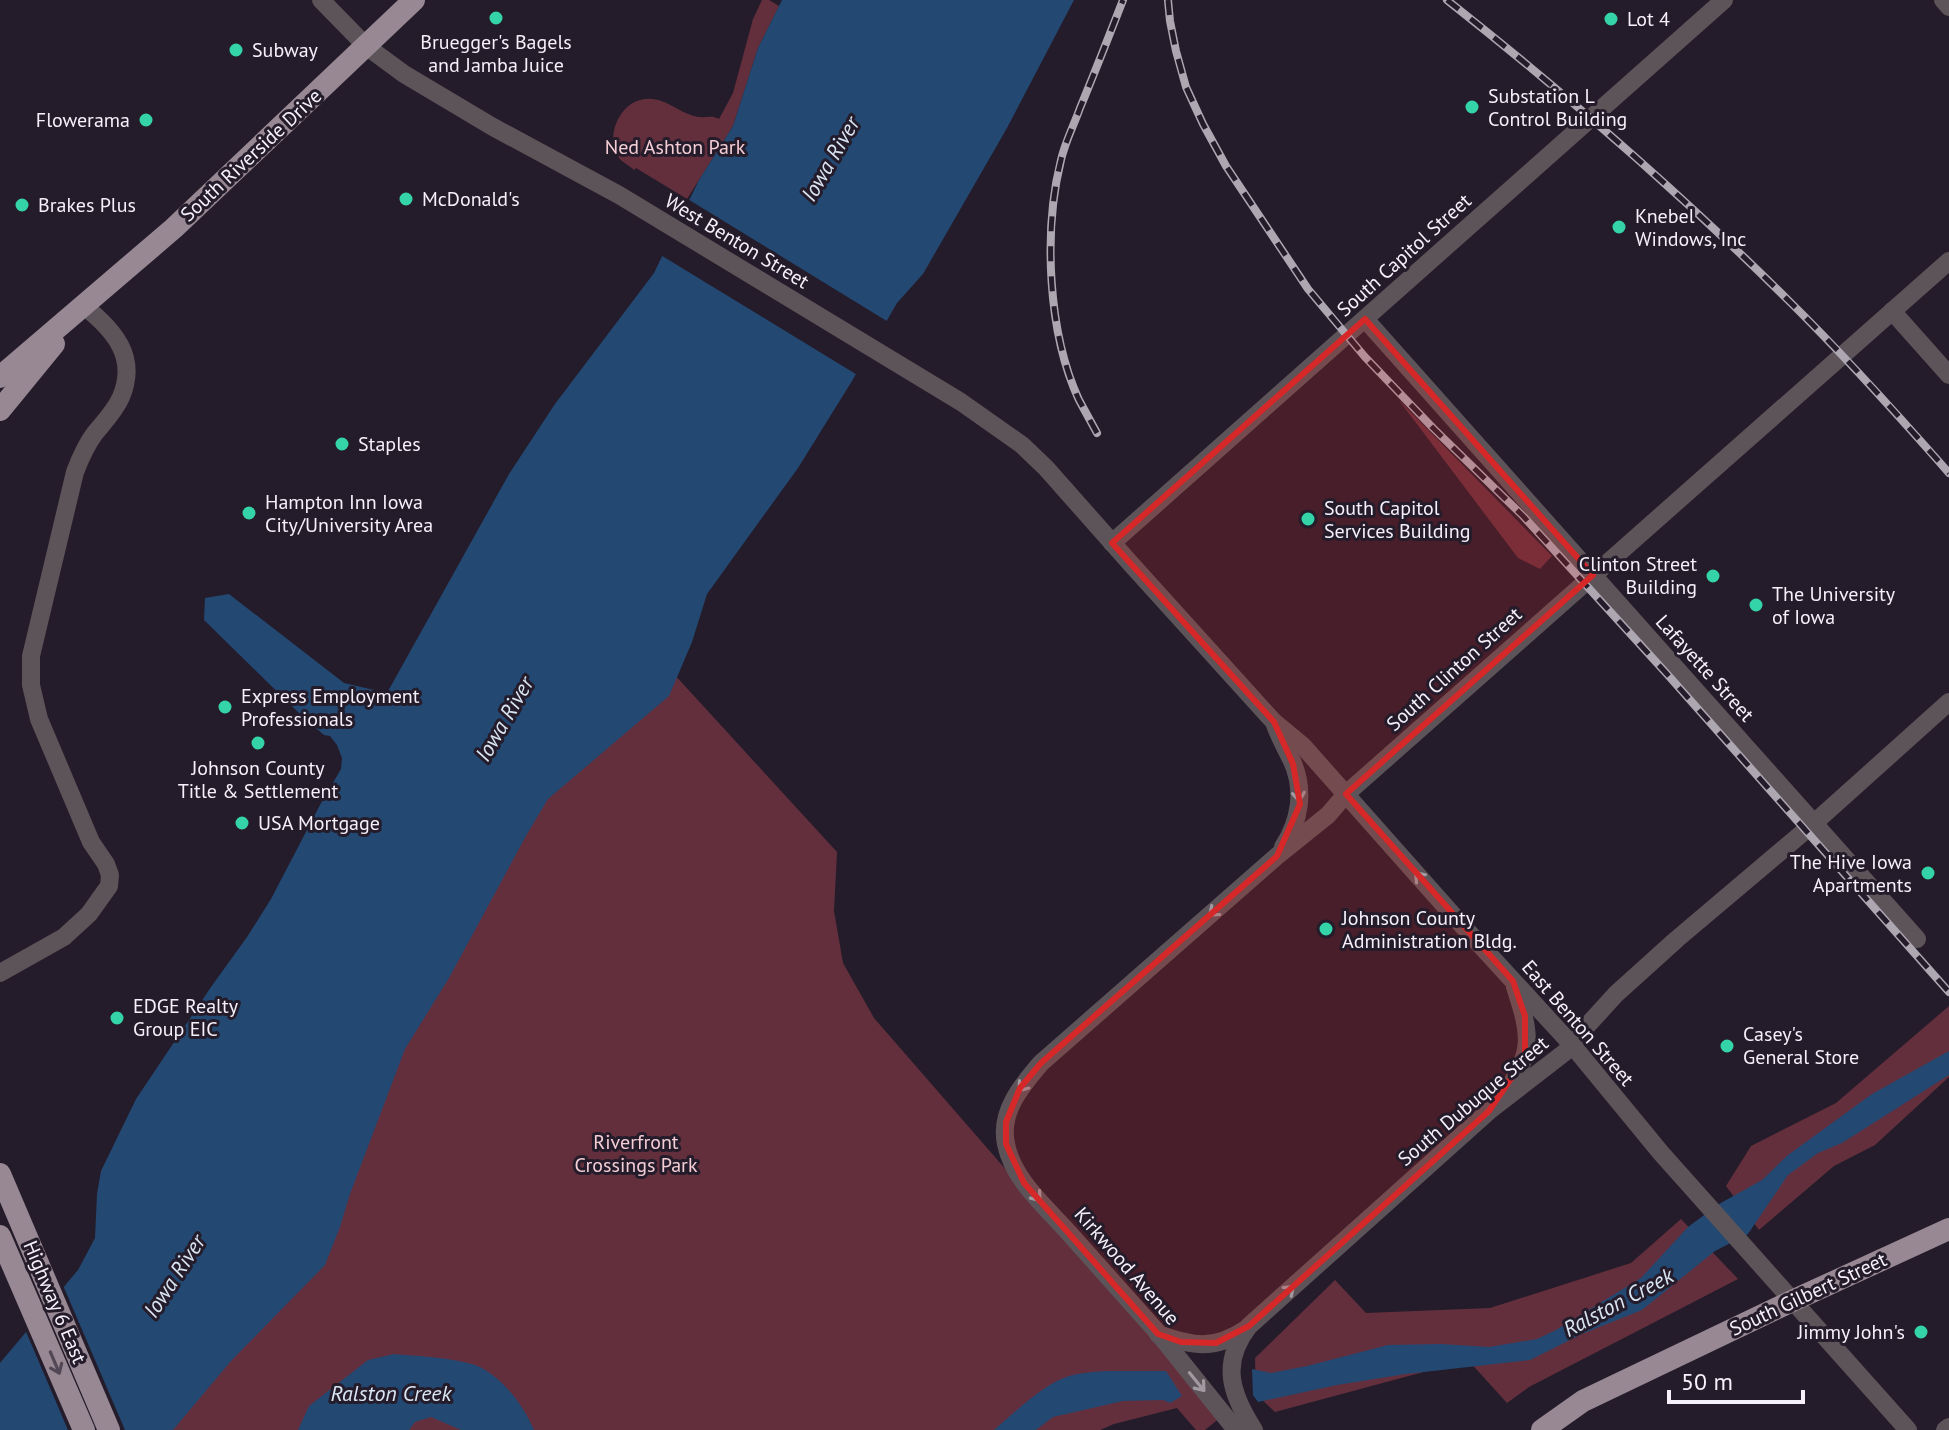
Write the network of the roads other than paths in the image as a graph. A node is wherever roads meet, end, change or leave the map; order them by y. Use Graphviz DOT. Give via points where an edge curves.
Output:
graph roads {
  1 [pos="321,0"];
  2 [pos="414,0"];
  3 [pos="1724,0"];
  4 [pos="1943,0"];
  5 [pos="1949,7"];
  6 [pos="366,46"];
  7 [pos="1949,261"];
  8 [pos="84,306"];
  9 [pos="1892,311"];
  10 [pos="1365,319"];
  11 [pos="1949,375"];
  12 [pos="0,377"];
  13 [pos="0,410"];
  14 [pos="1112,543"];
  15 [pos="1593,575"];
  16 [pos="1949,702"];
  17 [pos="1274,722"];
  18 [pos="1346,794"];
  19 [pos="1813,824"];
  20 [pos="1277,856"];
  21 [pos="1917,939"];
  22 [pos="2,971"];
  23 [pos="1513,981"];
  24 [pos="1573,1046"];
  25 [pos="1489,1111"];
  26 [pos="1006,1122"];
  27 [pos="0,1174"];
  28 [pos="1949,1229"];
  29 [pos="0,1236"];
  30 [pos="1792,1301"];
  31 [pos="1249,1326"];
  32 [pos="1158,1334"];
  33 [pos="84,1430"];
  34 [pos="109,1430"];
  35 [pos="1236,1430"];
  36 [pos="1254,1430"];
  37 [pos="1542,1430"];
  38 [pos="1908,1430"];
  1 -- 6 [label="street, West Benton Street"];
  2 -- 6 [label="main road, South Riverside Drive"];
  3 -- 10 [label="street, South Capitol Street"];
  4 -- 5 [label="street"];
  6 -- 8 [label="main road, South Riverside Drive"];
  6 -- 14 [label="street, West Benton Street" via="444,99 619,195 961,402 1022,445"];
  7 -- 9 [label="street, South Clinton Street"];
  8 -- 12 [label="main road, South Riverside Drive"];
  8 -- 13 [label="main road, South Riverside Drive"];
  8 -- 22 [label="street" via="115,334 123,351 125,381 121,397 75,472 31,656 31,685 51,752 106,864 109,886 64,937"];
  9 -- 11 [label="street"];
  9 -- 15 [label="street, South Clinton Street"];
  10 -- 14 [label="street, South Capitol Street"];
  10 -- 15 [label="street, Lafayette Street"];
  14 -- 17 [label="street, East Benton Street"];
  15 -- 18 [label="street, South Clinton Street"];
  15 -- 19 [label="street, Lafayette Street"];
  16 -- 19 [label="street, South Dubuque Street"];
  17 -- 18 [label="street, East Benton Street"];
  17 -- 20 [label="street, one-way" via="1293,764 1300,801"];
  18 -- 20 [label="street, South Clinton Street"];
  23 -- 18 [label="street, East Benton Street, one-way"];
  19 -- 21 [label="street, Lafayette Street"];
  19 -- 24 [label="street, South Dubuque Street" via="1616,994"];
  20 -- 26 [label="street, South Clinton Street, one-way" via="1041,1063 1020,1088"];
  23 -- 24 [label="street, East Benton Street"];
  23 -- 25 [label="street" via="1525,1016 1525,1058"];
  24 -- 25 [label="street, South Dubuque Street"];
  24 -- 30 [label="street, East Benton Street"];
  31 -- 25 [label="street, South Dubuque Street, one-way"];
  26 -- 32 [label="street, Kirkwood Avenue, one-way" via="1009,1156 1024,1183"];
  27 -- 34 [label="main road, Highway 6 East"];
  28 -- 30 [label="main road, South Gilbert Street"];
  29 -- 33 [label="main road, Highway 6 East, one-way"];
  30 -- 37 [label="main road, South Gilbert Street" via="1583,1401"];
  30 -- 38 [label="street, East Benton Street"];
  31 -- 32 [label="street" via="1234,1337 1198,1345"];
  31 -- 36 [label="street, South Dubuque Street" via="1234,1350 1231,1375 1239,1407"];
  32 -- 35 [label="street, Kirkwood Avenue, one-way"];
}
